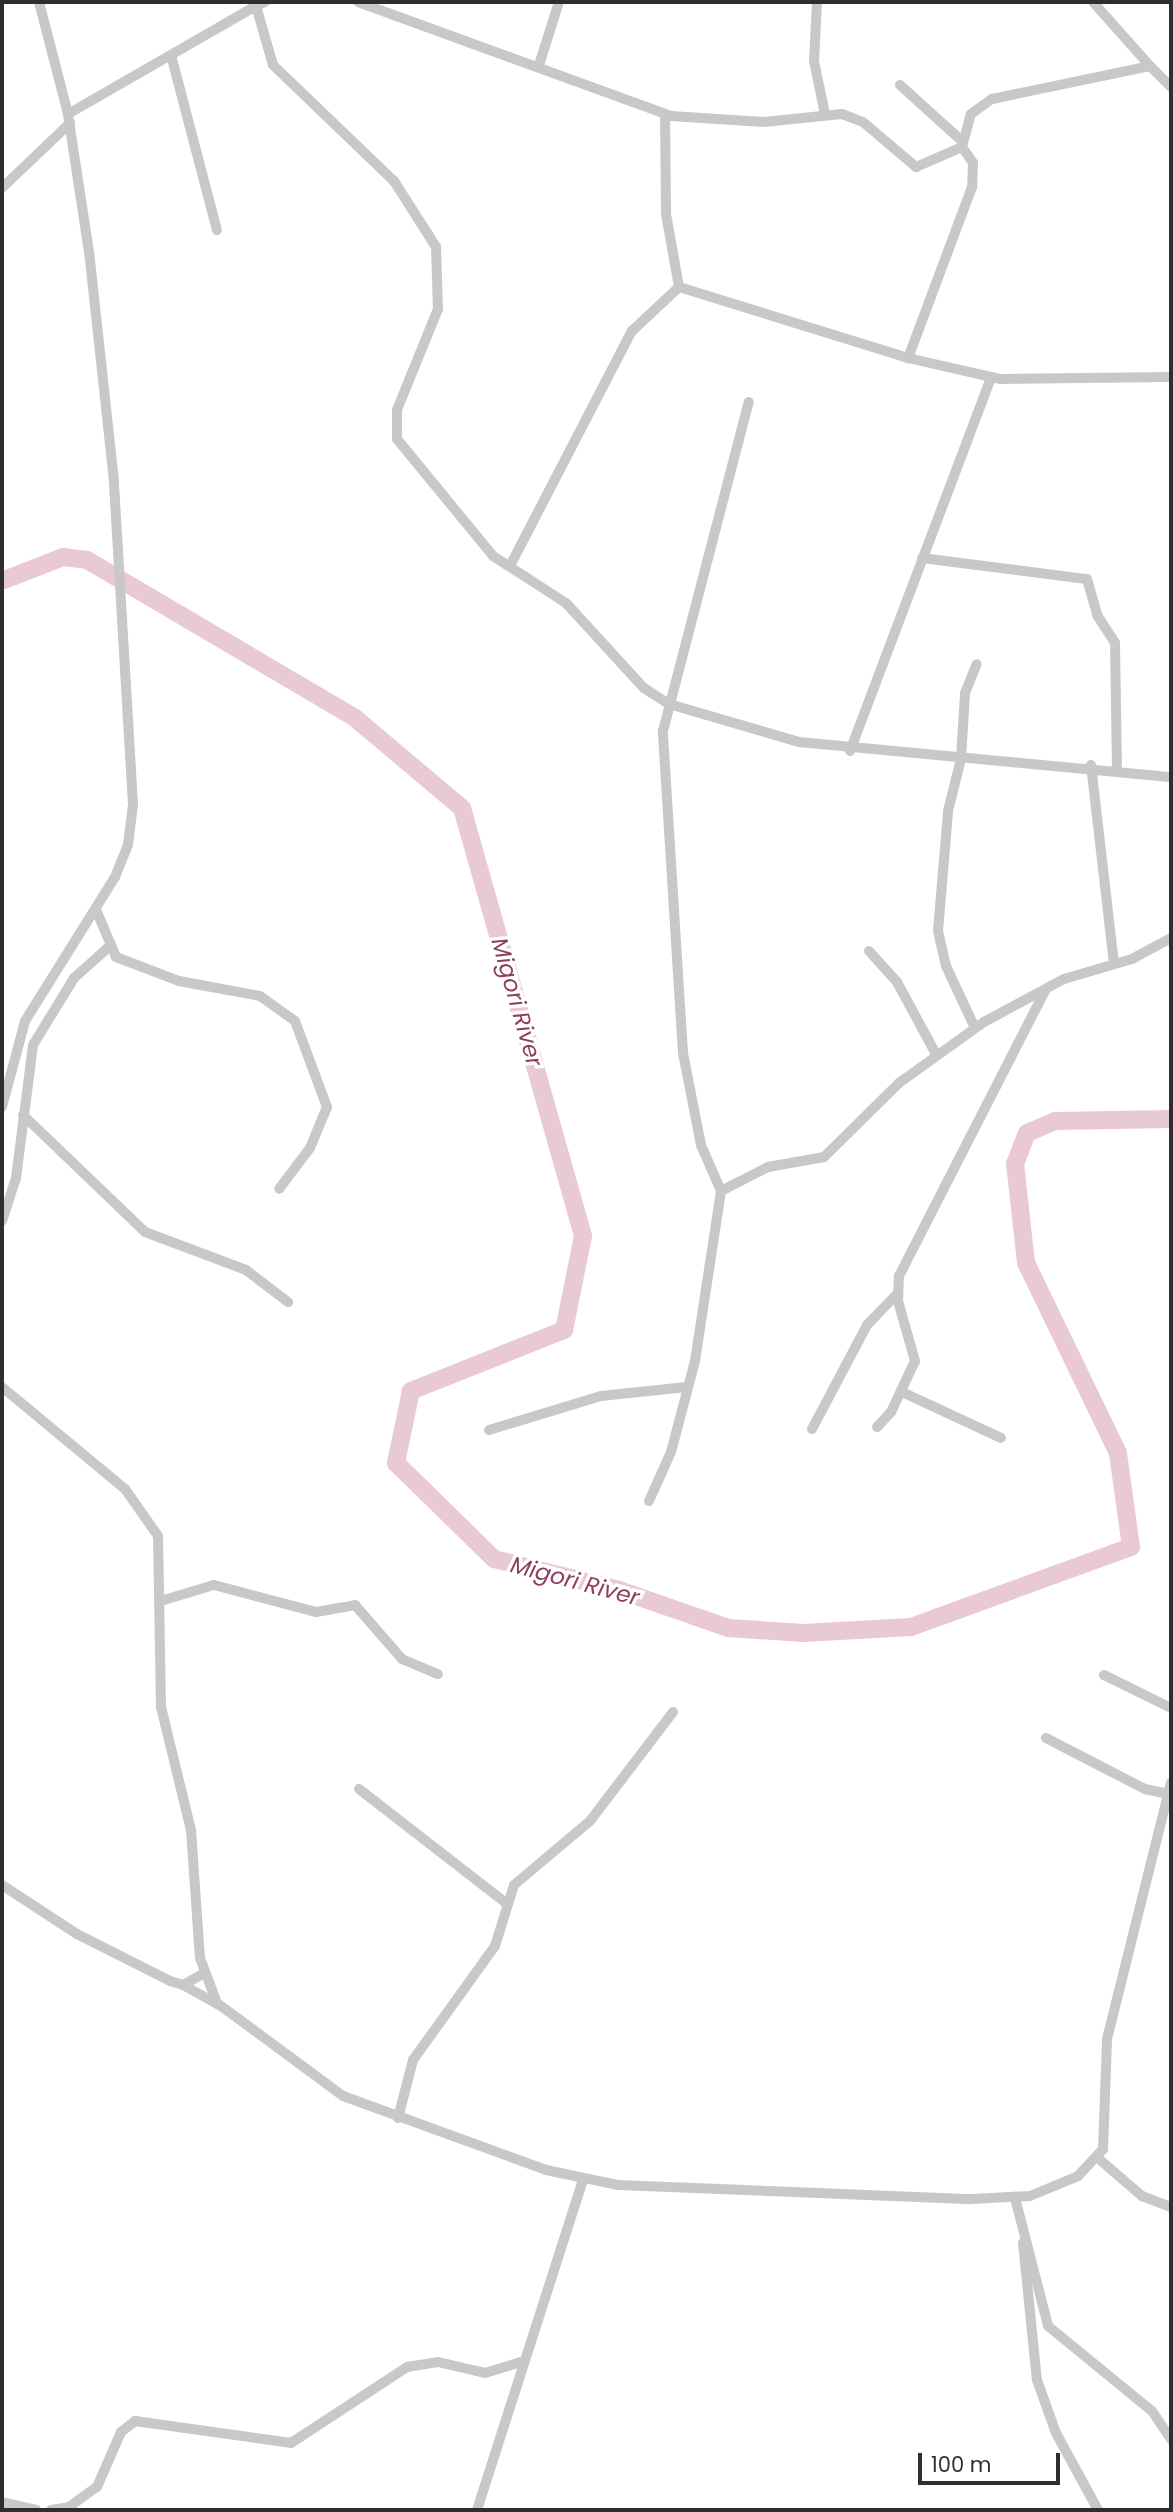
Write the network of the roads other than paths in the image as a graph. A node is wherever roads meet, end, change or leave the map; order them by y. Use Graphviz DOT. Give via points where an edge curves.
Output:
graph roads {
  1 [pos="39,2"];
  2 [pos="358,2"];
  3 [pos="559,2"];
  4 [pos="817,2"];
  5 [pos="1093,2"];
  6 [pos="260,4"];
  7 [pos="171,55"];
  8 [pos="539,65"];
  9 [pos="1150,66"];
  10 [pos="900,85"];
  11 [pos="1171,87"];
  12 [pos="665,114"];
  13 [pos="825,114"];
  14 [pos="69,119"];
  15 [pos="962,145"];
  16 [pos="2,188"];
  17 [pos="217,230"];
  18 [pos="678,287"];
  19 [pos="908,358"];
  20 [pos="991,377"];
  21 [pos="1171,377"];
  22 [pos="749,402"];
  23 [pos="922,558"];
  24 [pos="511,564"];
  25 [pos="977,664"];
  26 [pos="669,704"];
  27 [pos="850,751"];
  28 [pos="961,759"];
  29 [pos="1091,765"];
  30 [pos="1117,769"];
  31 [pos="1171,777"];
  32 [pos="97,912"];
  33 [pos="1171,938"];
  34 [pos="111,945"];
  35 [pos="869,951"];
  36 [pos="1114,964"];
  37 [pos="1046,989"];
  38 [pos="975,1028"];
  39 [pos="936,1054"];
  40 [pos="2,1107"];
  41 [pos="23,1115"];
  42 [pos="279,1189"];
  43 [pos="721,1191"];
  44 [pos="2,1221"];
  45 [pos="897,1294"];
  46 [pos="288,1301"];
  47 [pos="2,1387"];
  48 [pos="687,1387"];
  49 [pos="902,1392"];
  50 [pos="877,1427"];
  51 [pos="812,1429"];
  52 [pos="489,1430"];
  53 [pos="1001,1438"];
  54 [pos="649,1501"];
  55 [pos="164,1600"];
  56 [pos="438,1674"];
  57 [pos="1104,1675"];
  58 [pos="1171,1708"];
  59 [pos="673,1712"];
  60 [pos="1046,1738"];
  61 [pos="1169,1788"];
  62 [pos="359,1789"];
  63 [pos="1167,1812"];
  64 [pos="2,1885"];
  65 [pos="507,1904"];
  66 [pos="203,1974"];
  67 [pos="183,1985"];
  68 [pos="219,2006"];
  69 [pos="398,2118"];
  70 [pos="1099,2159"];
  71 [pos="583,2180"];
  72 [pos="1015,2198"];
  73 [pos="1171,2207"];
  74 [pos="1023,2243"];
  75 [pos="521,2362"];
  76 [pos="1171,2439"];
  77 [pos="2,2502"];
  78 [pos="36,2510"];
  79 [pos="51,2510"];
  80 [pos="477,2510"];
  81 [pos="1098,2510"];
  1 -- 14 [label="street"];
  2 -- 8 [label="street"];
  3 -- 8 [label="street"];
  4 -- 13 [label="street" via="813,53"];
  5 -- 9 [label="street"];
  6 -- 7 [label="street"];
  6 -- 24 [label="street" via="279,74 401,187 436,247 438,309 397,410 397,439 472,534"];
  7 -- 14 [label="street"];
  7 -- 17 [label="street"];
  8 -- 12 [label="street"];
  9 -- 11 [label="street"];
  9 -- 15 [label="street" via="983,102 971,114"];
  10 -- 15 [label="street"];
  12 -- 13 [label="street" via="764,122"];
  12 -- 18 [label="street" via="665,194"];
  13 -- 15 [label="street" via="863,122 916,167"];
  14 -- 16 [label="street"];
  14 -- 32 [label="street" via="118,538 125,642 131,818 128,845"];
  15 -- 19 [label="street" via="972,163 972,187"];
  18 -- 19 [label="street"];
  18 -- 24 [label="street" via="632,331"];
  19 -- 20 [label="street"];
  20 -- 21 [label="street"];
  20 -- 23 [label="street"];
  22 -- 26 [label="street"];
  23 -- 27 [label="street"];
  23 -- 30 [label="street" via="1087,579 1097,615 1115,643"];
  24 -- 26 [label="street" via="566,604 634,679"];
  25 -- 28 [label="street" via="965,693"];
  26 -- 27 [label="street" via="787,740"];
  26 -- 43 [label="street" via="664,783 682,1053 701,1145"];
  27 -- 28 [label="street"];
  28 -- 29 [label="street"];
  28 -- 38 [label="street" via="948,811 938,932 946,966"];
  29 -- 30 [label="street"];
  29 -- 36 [label="street"];
  30 -- 31 [label="street"];
  32 -- 34 [label="street"];
  32 -- 40 [label="street" via="25,1021"];
  33 -- 36 [label="street"];
  34 -- 41 [label="street" via="74,978 44,1022 30,1055"];
  34 -- 42 [label="street" via="116,957 179,981 260,996 295,1021 327,1107 310,1148"];
  35 -- 39 [label="street" via="897,982"];
  36 -- 37 [label="street"];
  37 -- 38 [label="street"];
  37 -- 45 [label="street" via="899,1276"];
  38 -- 39 [label="street"];
  39 -- 43 [label="street" via="832,1151 768,1167"];
  41 -- 44 [label="street" via="16,1178"];
  41 -- 46 [label="street" via="145,1232 246,1270"];
  43 -- 48 [label="street"];
  45 -- 49 [label="street" via="915,1344 913,1371"];
  45 -- 51 [label="street" via="867,1325"];
  47 -- 55 [label="street" via="142,1506 163,1554"];
  48 -- 52 [label="street" via="601,1396"];
  48 -- 54 [label="street" via="671,1452"];
  49 -- 50 [label="street"];
  49 -- 53 [label="street"];
  55 -- 56 [label="street" via="214,1585 316,1612 355,1605 402,1659"];
  55 -- 66 [label="street" via="161,1707 191,1830"];
  57 -- 58 [label="street"];
  59 -- 65 [label="street" via="590,1821 521,1876"];
  60 -- 61 [label="street" via="1145,1789"];
  61 -- 63 [label="street"];
  62 -- 65 [label="street"];
  63 -- 70 [label="street" via="1107,2039 1106,2135"];
  64 -- 67 [label="street" via="77,1934"];
  65 -- 69 [label="street" via="495,1945 413,2060"];
  66 -- 67 [label="street"];
  66 -- 68 [label="street"];
  67 -- 68 [label="street"];
  68 -- 69 [label="street" via="343,2096"];
  69 -- 71 [label="street"];
  70 -- 72 [label="street" via="1065,2183"];
  70 -- 73 [label="street" via="1142,2196"];
  71 -- 72 [label="street"];
  71 -- 75 [label="street"];
  72 -- 74 [label="street"];
  74 -- 76 [label="street" via="1048,2326 1152,2412"];
  74 -- 81 [label="street" via="1021,2269 1037,2380 1056,2433"];
  75 -- 79 [label="street" via="485,2373 438,2362 407,2367 291,2443 135,2421 121,2432 97,2487 69,2507"];
  75 -- 80 [label="street"];
  77 -- 78 [label="street"];
}
